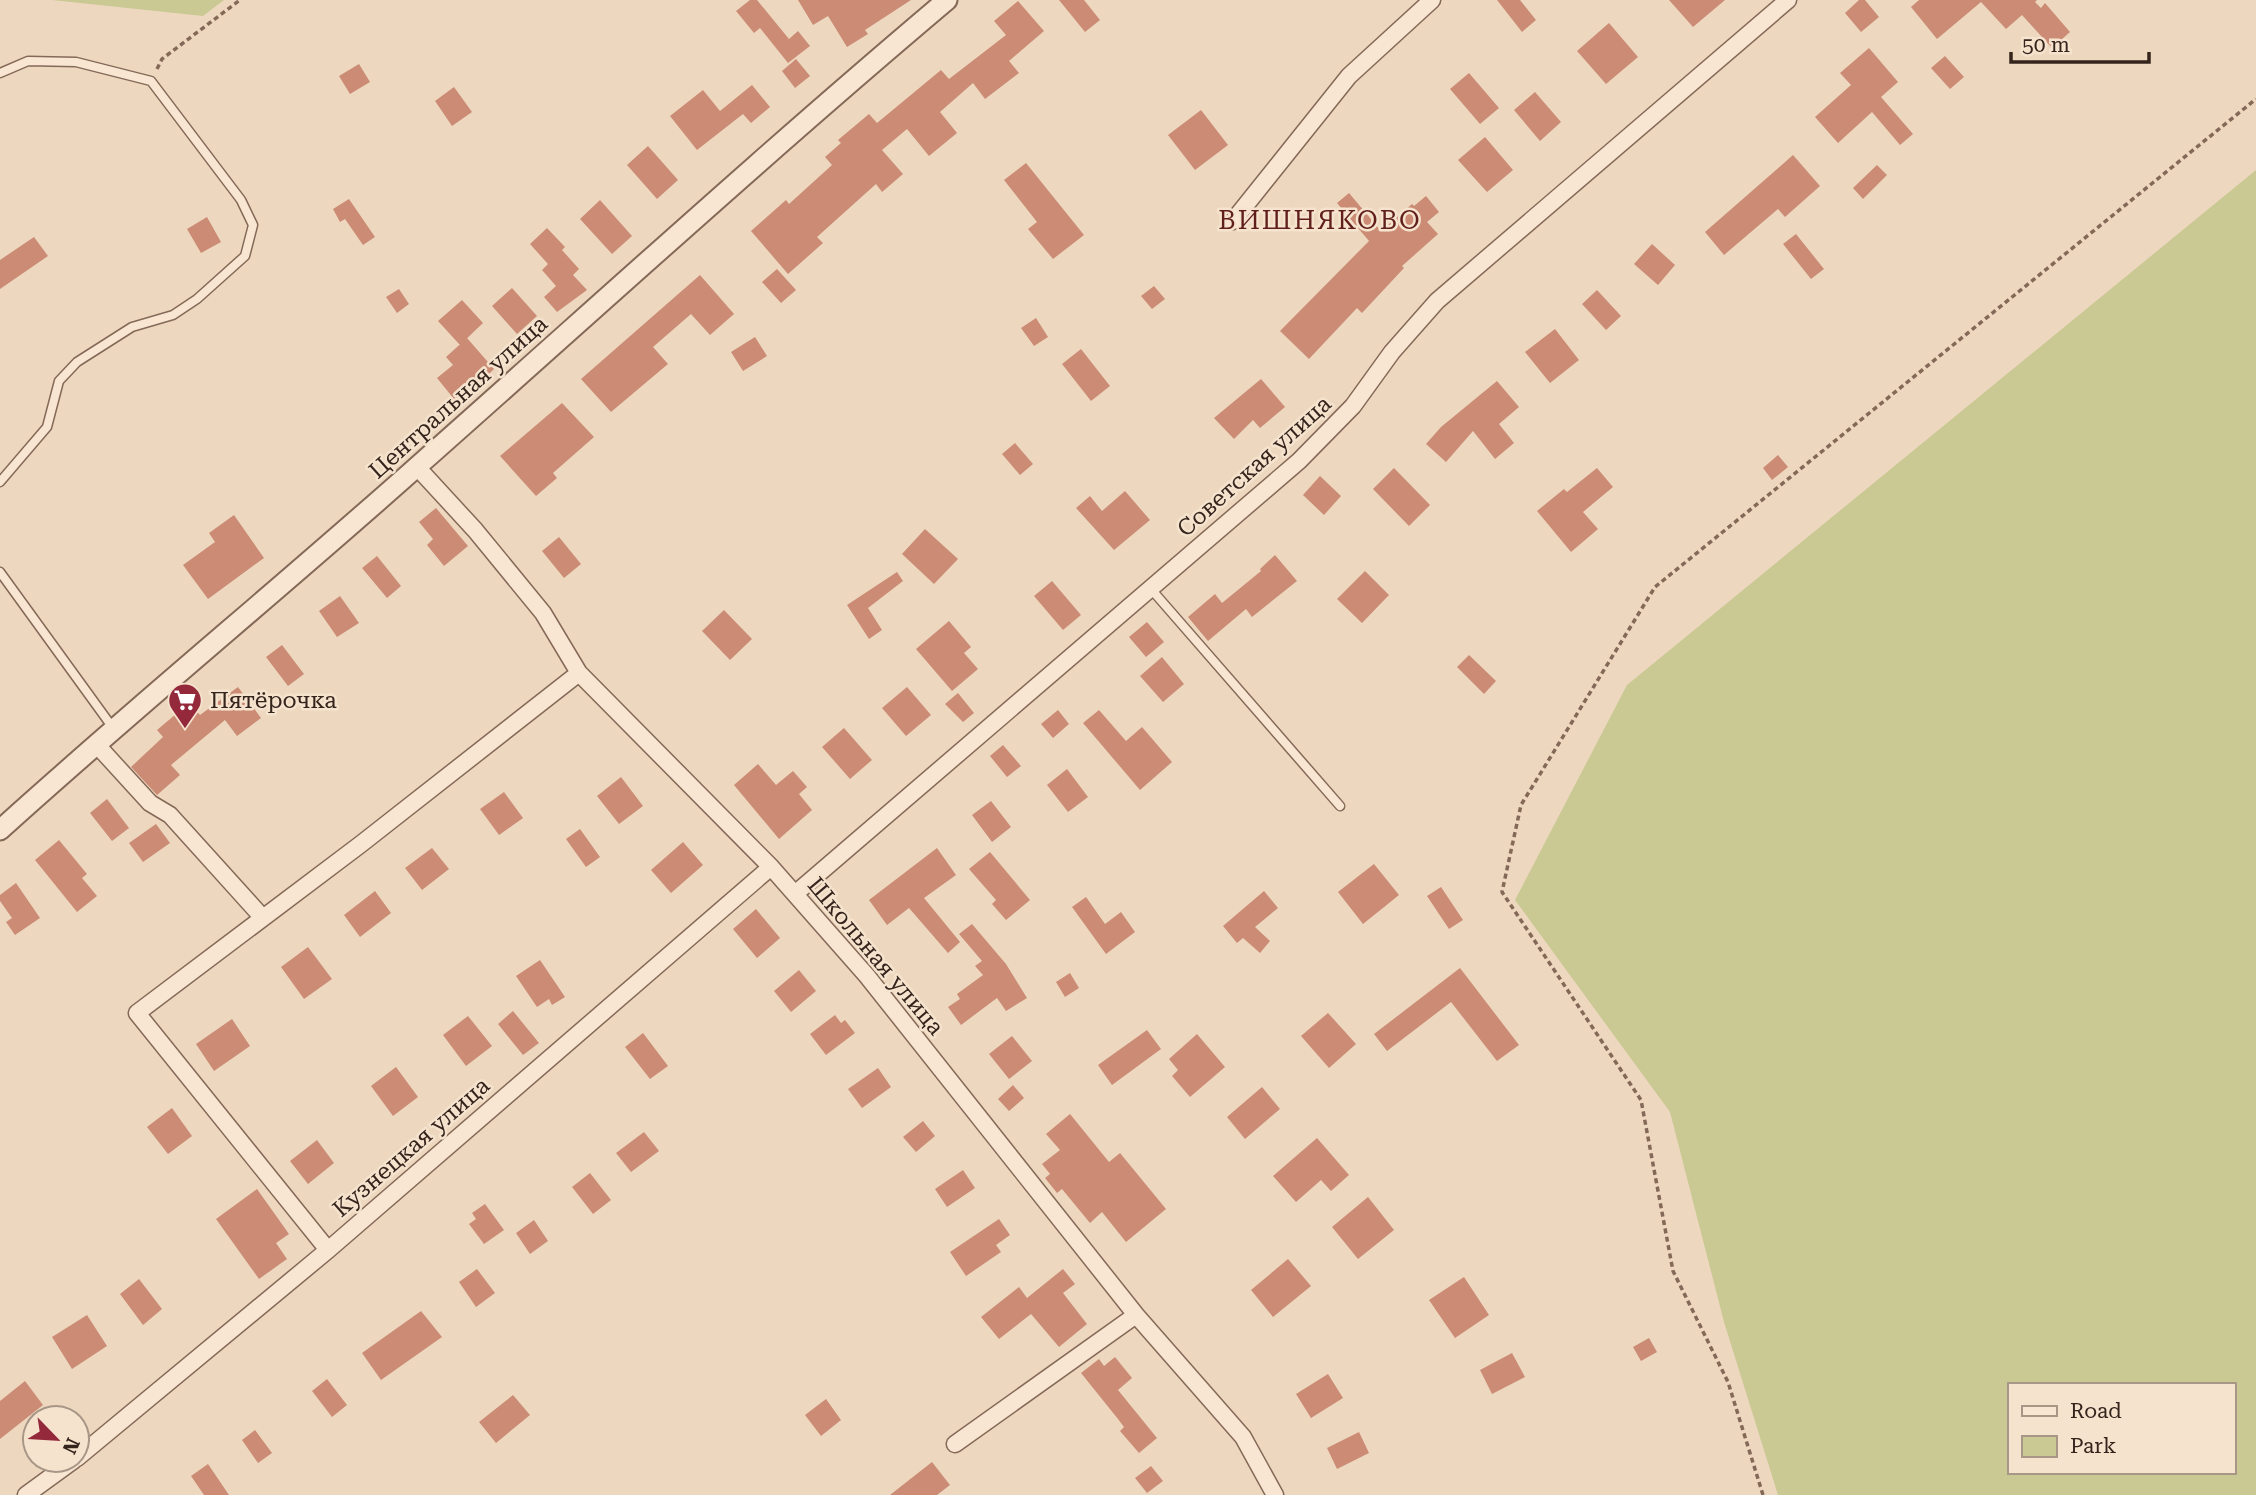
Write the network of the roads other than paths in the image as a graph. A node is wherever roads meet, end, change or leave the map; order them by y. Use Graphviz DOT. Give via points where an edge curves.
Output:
graph roads {
  1 [pos="947,0"];
  2 [pos="1432,0"];
  3 [pos="1788,0"];
  4 [pos="0,73"];
  5 [pos="1233,221"];
  6 [pos="417,467"];
  7 [pos="0,482"];
  8 [pos="0,572"];
  9 [pos="1151,589"];
  10 [pos="579,673"];
  11 [pos="113,728"];
  12 [pos="96,744"];
  13 [pos="1340,806"];
  14 [pos="0,830"];
  15 [pos="771,867"];
  16 [pos="796,893"];
  17 [pos="263,918"];
  18 [pos="328,1250"];
  19 [pos="1136,1315"];
  20 [pos="955,1444"];
  21 [pos="91,1446"];
  22 [pos="55,1474"];
  23 [pos="26,1495"];
  24 [pos="1275,1495"];
  1 -- 6 [label="street, Центральная улица" via="762,158"];
  2 -- 5 [label="street" via="1349,76"];
  3 -- 9 [label="street, Советская улица" via="1437,301 1353,406 1299,461"];
  4 -- 7 [label="lane" via="28,61 76,62 151,80 241,200 253,225 245,256 197,299 173,315 132,327 77,362 60,381 47,427"];
  6 -- 10 [label="street, Школьная улица" via="543,613"];
  6 -- 11 [label="street, Центральная улица"];
  8 -- 11 [label="lane"];
  9 -- 13 [label="lane"];
  9 -- 16 [label="street, Советская улица"];
  10 -- 15 [label="street, Школьная улица"];
  10 -- 17 [label="street"];
  11 -- 12 [label="street, Центральная улица"];
  12 -- 14 [label="street, Центральная улица"];
  12 -- 17 [label="street" via="150,803 170,815"];
  15 -- 16 [label="street, Школьная улица"];
  15 -- 18 [label="street, Кузнецкая улица"];
  16 -- 19 [label="street, Школьная улица"];
  17 -- 18 [label="street" via="137,1013"];
  18 -- 21 [label="street, Кузнецкая улица"];
  19 -- 20 [label="street"];
  19 -- 24 [label="street, Школьная улица" via="1242,1437"];
  22 -- 23 [label="street, Кузнецкая улица"];
}
